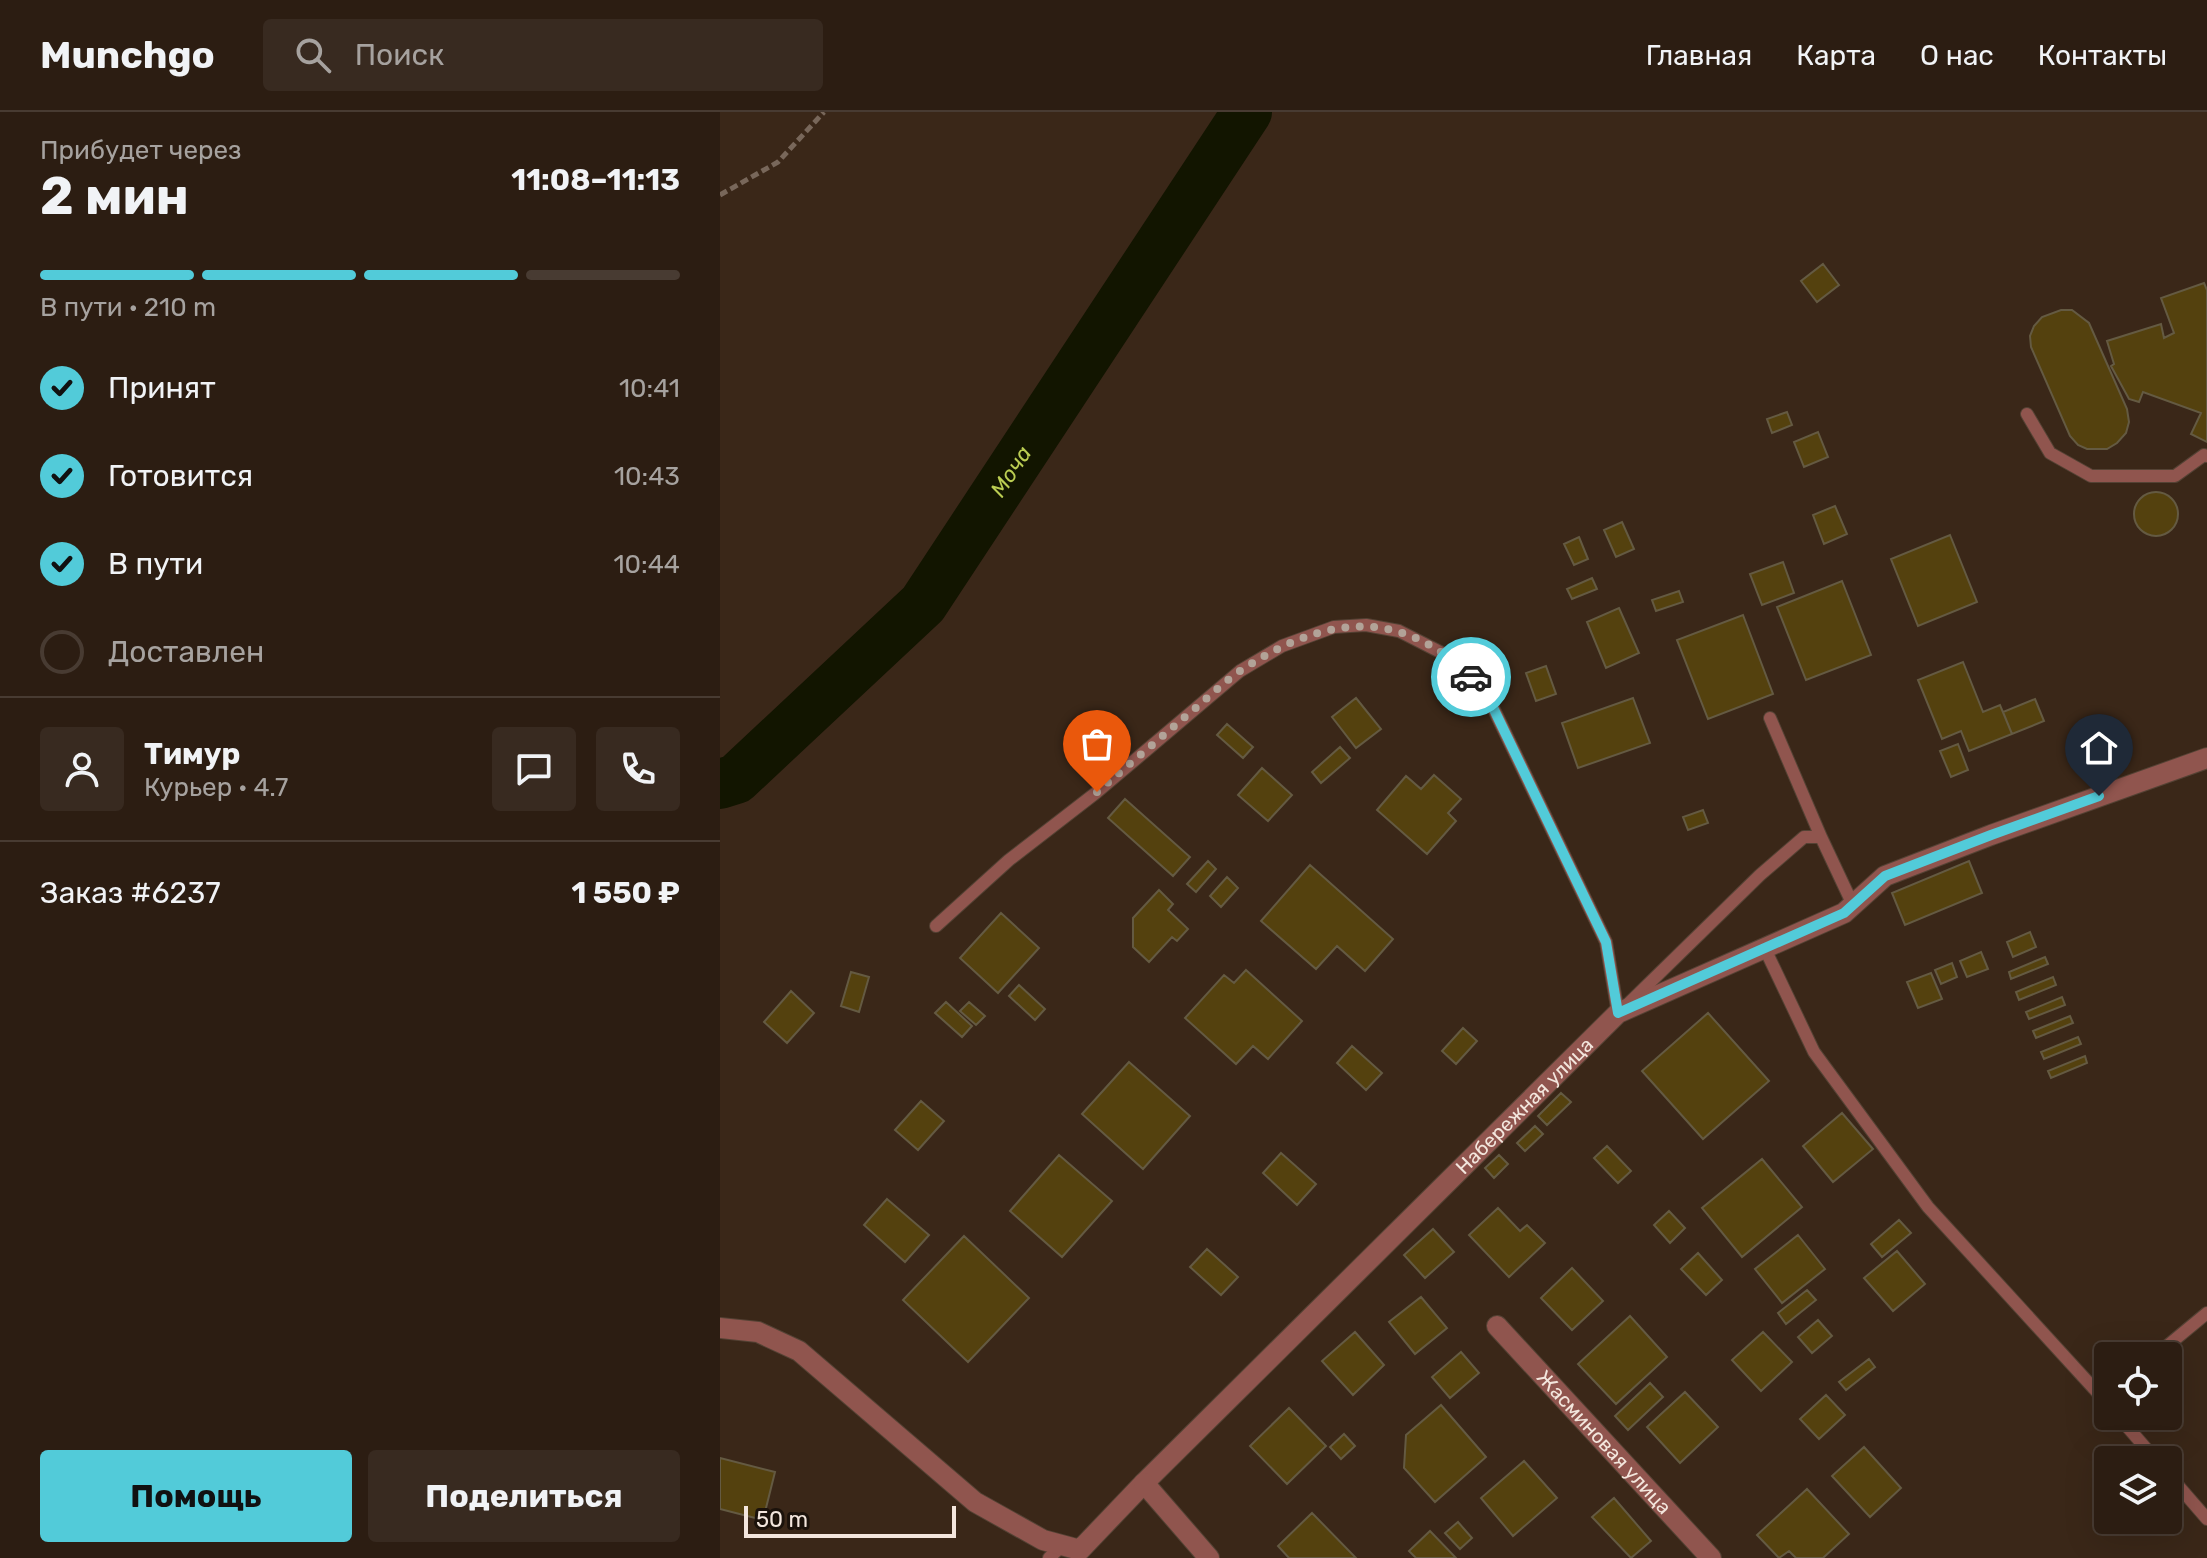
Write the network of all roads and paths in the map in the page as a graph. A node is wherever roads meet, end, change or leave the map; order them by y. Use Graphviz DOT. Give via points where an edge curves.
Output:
graph roads {
  1 [pos="824,112"];
  2 [pos="720,195"];
  3 [pos="2027,414"];
  4 [pos="2207,456"];
  5 [pos="1770,718"];
  6 [pos="2207,758"];
  7 [pos="1821,837"];
  8 [pos="1853,905"];
  9 [pos="936,926"];
  10 [pos="1765,949"];
  11 [pos="1618,1013"];
  12 [pos="2207,1313"];
  13 [pos="1497,1326"];
  14 [pos="720,1328"];
  15 [pos="2172,1342"];
  16 [pos="2094,1386"];
  17 [pos="2130,1430"];
  18 [pos="2144,1446"];
  19 [pos="1144,1483"];
  20 [pos="2182,1490"];
  21 [pos="2207,1519"];
  22 [pos="1056,1552"];
  23 [pos="1209,1558"];
  24 [pos="1711,1558"];
  1 -- 2 [label="path" via="778,162"];
  3 -- 4 [label="lane" via="2050,453 2091,476 2175,476"];
  5 -- 7 [label="lane"];
  6 -- 8 [label="street, Набережная улица" via="1885,876"];
  7 -- 8 [label="lane"];
  7 -- 11 [label="lane" via="1804,837 1785,851"];
  8 -- 10 [label="street, Набережная улица"];
  9 -- 11 [label="lane" via="1240,671 1282,646 1334,627 1366,625 1399,631 1452,658 1485,691 1606,942"];
  10 -- 11 [label="street, Набережная улица"];
  10 -- 16 [label="lane" via="1814,1052 1928,1207"];
  11 -- 19 [label="street, Набережная улица"];
  12 -- 15 [label="lane"];
  13 -- 24 [label="street, Жасминовая улица"];
  14 -- 22 [label="street" via="758,1332 799,1351 975,1502"];
  17 -- 18 [label="lane"];
  19 -- 22 [label="street, Набережная улица" via="1080,1550"];
  19 -- 23 [label="street"];
  20 -- 21 [label="lane"];
}
